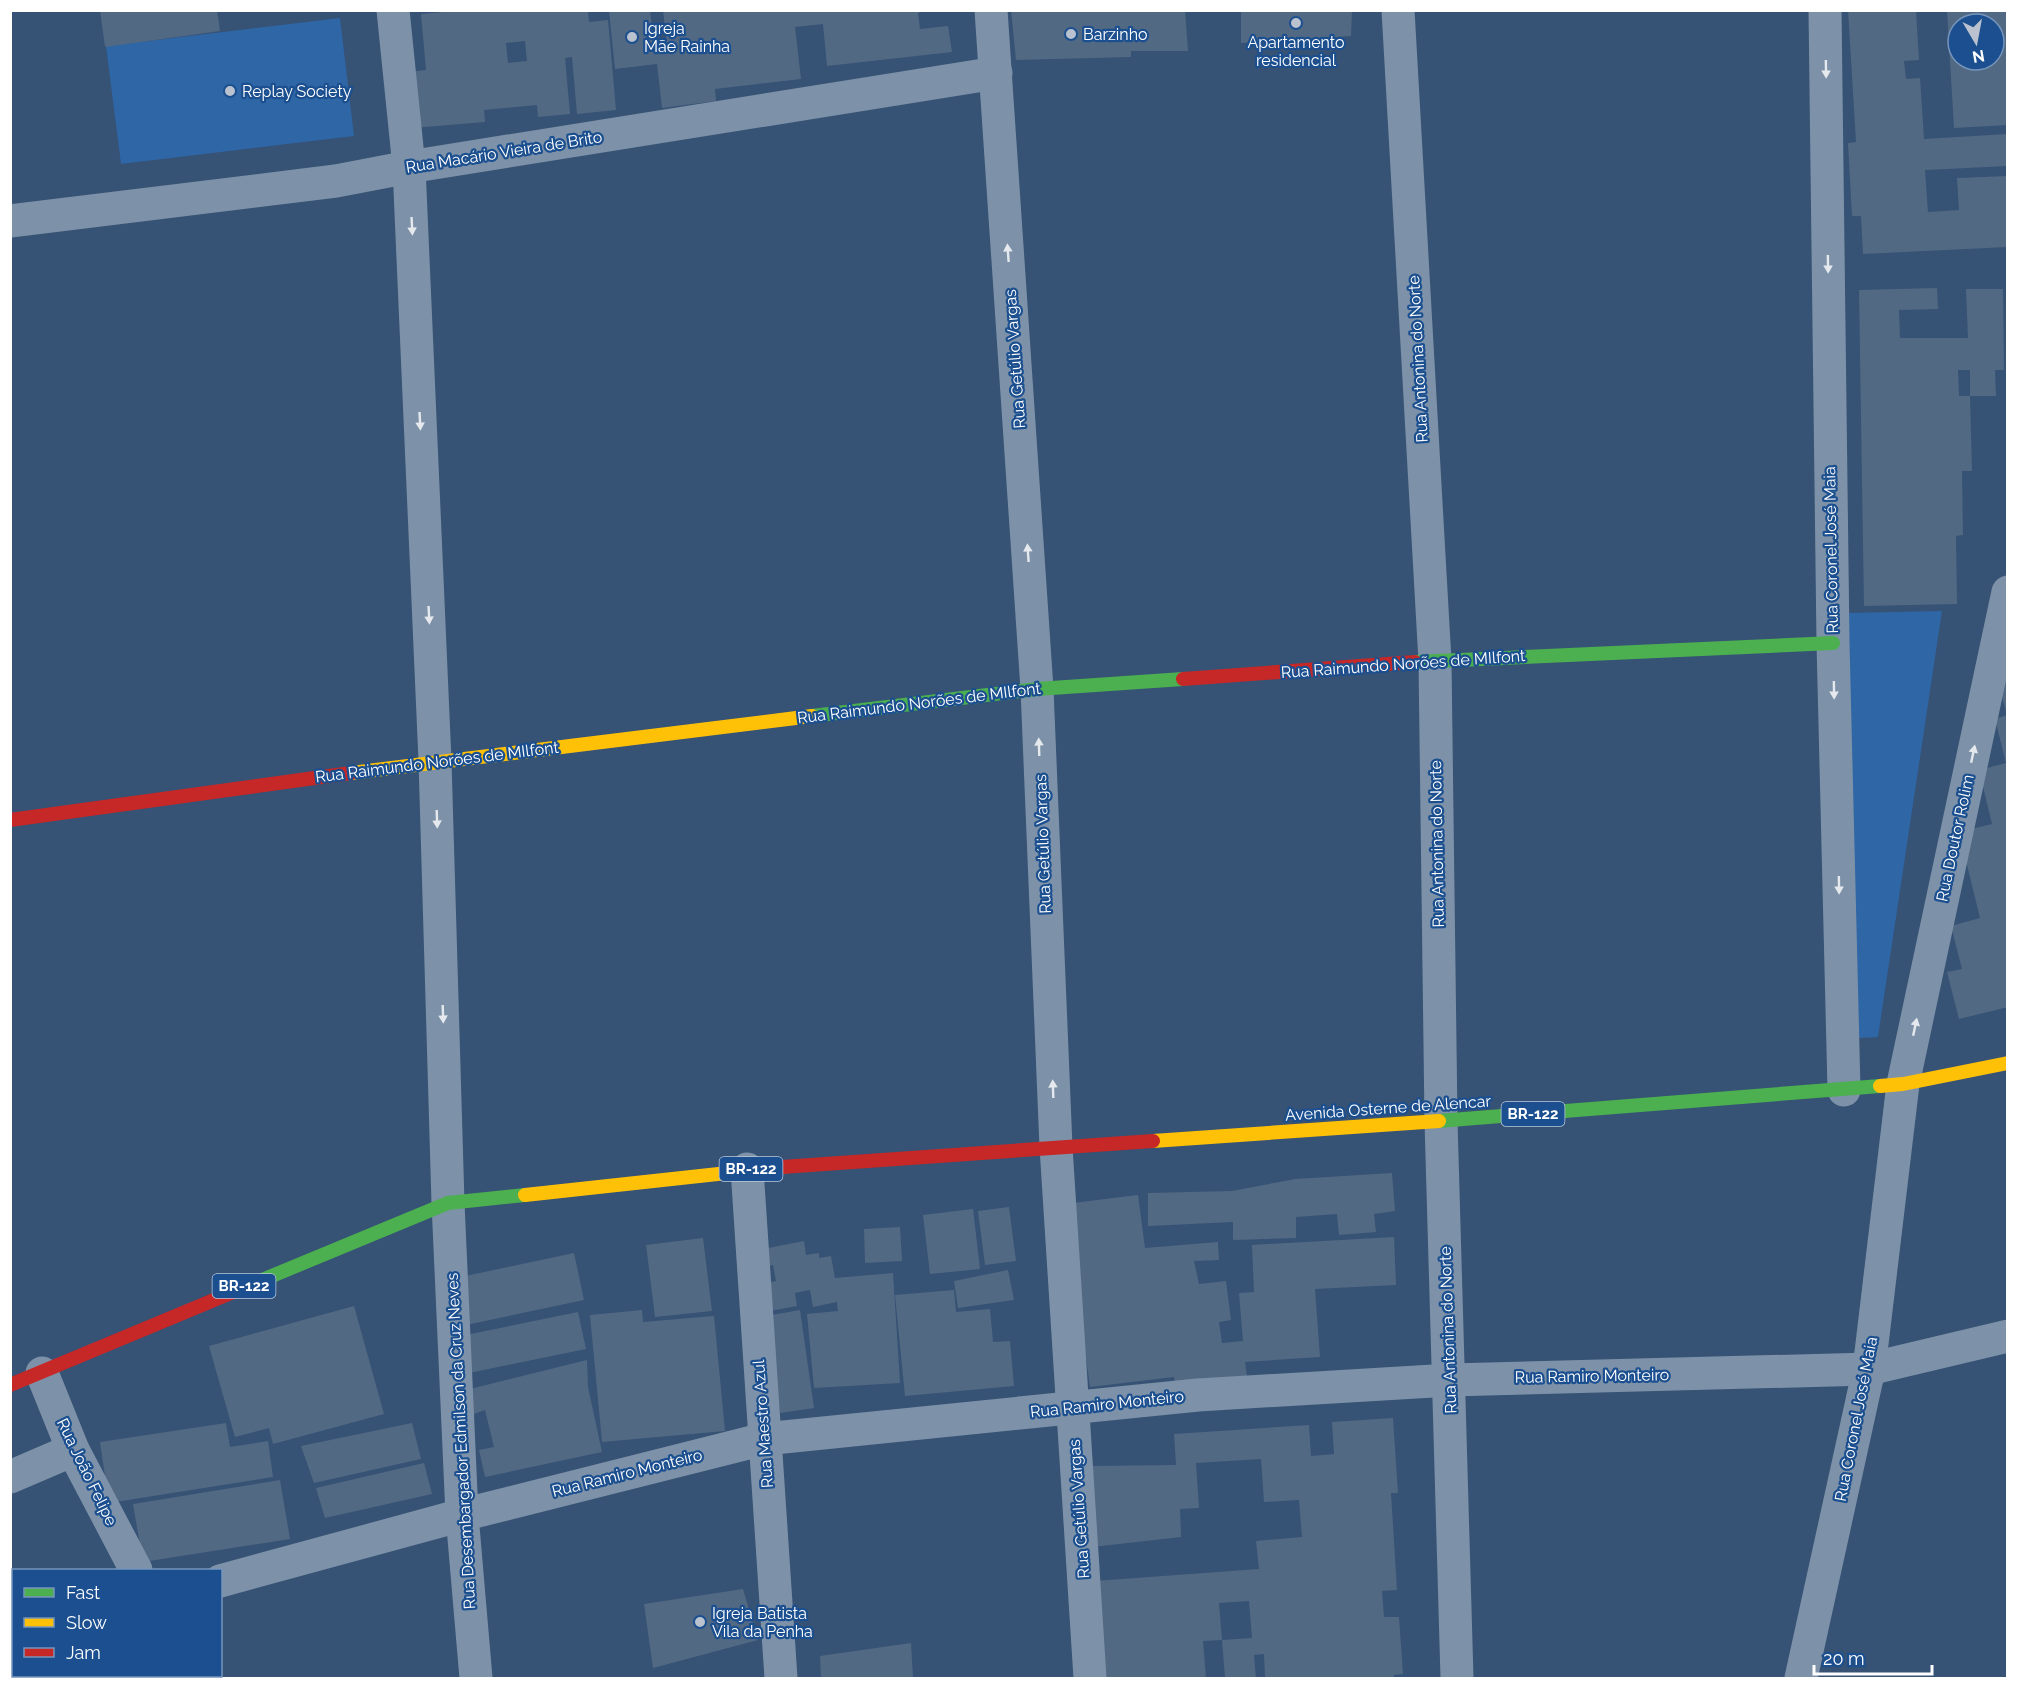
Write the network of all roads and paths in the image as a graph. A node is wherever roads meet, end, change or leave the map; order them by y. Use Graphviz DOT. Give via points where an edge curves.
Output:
graph roads {
  1 [pos="393,10"];
  2 [pos="991,10"];
  3 [pos="1398,10"];
  4 [pos="1825,10"];
  5 [pos="996,73"];
  6 [pos="409,167"];
  7 [pos="10,221"];
  8 [pos="2005,613"];
  9 [pos="1833,643"];
  10 [pos="1435,661"];
  11 [pos="1037,689"];
  12 [pos="435,761"];
  13 [pos="10,819"];
  14 [pos="2007,1063"];
  15 [pos="1903,1084"];
  16 [pos="1844,1090"];
  17 [pos="1441,1121"];
  18 [pos="1056,1148"];
  19 [pos="747,1170"];
  20 [pos="448,1203"];
  21 [pos="2007,1336"];
  22 [pos="1869,1369"];
  23 [pos="42,1372"];
  24 [pos="1450,1380"];
  25 [pos="10,1385"];
  26 [pos="1072,1408"];
  27 [pos="764,1439"];
  28 [pos="73,1450"];
  29 [pos="10,1477"];
  30 [pos="462,1515"];
  31 [pos="135,1569"];
  32 [pos="222,1580"];
  33 [pos="476,1678"];
  34 [pos="781,1678"];
  35 [pos="1090,1678"];
  36 [pos="1457,1678"];
  37 [pos="1801,1678"];
  1 -- 6 [label="street, Rua Desembargador Edmilson da Cruz Neves"];
  2 -- 5 [label="street, Rua Getúlio Vargas"];
  3 -- 10 [label="street, Rua Antonina do Norte"];
  4 -- 9 [label="street, Rua Coronel José Maia, one-way"];
  5 -- 6 [label="street, Rua Macário Vieira de Brito"];
  11 -- 5 [label="street, Rua Getúlio Vargas, one-way"];
  6 -- 7 [label="street, Rua Macário Vieira de Brito" via="336,181"];
  6 -- 12 [label="street, Rua Desembargador Edmilson da Cruz Neves, one-way"];
  15 -- 8 [label="street, Rua Doutor Rolim, one-way"];
  9 -- 10 [label="main road, Rua Raimundo Norões de MIlfont"];
  9 -- 16 [label="street, Rua Coronel José Maia, one-way"];
  10 -- 11 [label="main road, Rua Raimundo Norões de MIlfont"];
  10 -- 17 [label="street, Rua Antonina do Norte"];
  11 -- 12 [label="main road, Rua Raimundo Norões de MIlfont"];
  18 -- 11 [label="street, Rua Getúlio Vargas, one-way"];
  12 -- 13 [label="main road, Rua Raimundo Norões de MIlfont"];
  12 -- 20 [label="street, Rua Desembargador Edmilson da Cruz Neves, one-way"];
  14 -- 15 [label="main road, Avenida Osterne de Alencar / BR-122"];
  15 -- 16 [label="main road, Avenida Osterne de Alencar / BR-122"];
  15 -- 22 [label="street, Rua Coronel José Maia"];
  16 -- 17 [label="main road, Avenida Osterne de Alencar / BR-122"];
  17 -- 18 [label="main road, Avenida Osterne de Alencar / BR-122"];
  17 -- 24 [label="street, Rua Antonina do Norte"];
  18 -- 19 [label="main road, BR-122"];
  18 -- 26 [label="street, Rua Getúlio Vargas"];
  19 -- 20 [label="main road, BR-122"];
  19 -- 27 [label="street, Rua Maestro Azul"];
  20 -- 23 [label="main road, BR-122"];
  20 -- 30 [label="street, Rua Desembargador Edmilson da Cruz Neves"];
  21 -- 22 [label="street, Rua Ramiro Monteiro"];
  22 -- 24 [label="street, Rua Ramiro Monteiro"];
  22 -- 37 [label="street, Rua Coronel José Maia"];
  23 -- 25 [label="main road, BR-122"];
  23 -- 28 [label="street, Rua João Felipe"];
  24 -- 26 [label="street, Rua Ramiro Monteiro" via="1198,1395"];
  24 -- 36 [label="street, Rua Antonina do Norte"];
  26 -- 27 [label="street, Rua Ramiro Monteiro"];
  26 -- 35 [label="street, Rua Getúlio Vargas"];
  27 -- 30 [label="street, Rua Ramiro Monteiro"];
  27 -- 34 [label="street, Rua Maestro Azul"];
  28 -- 29 [label="street"];
  28 -- 31 [label="street, Rua João Felipe"];
  30 -- 32 [label="street, Rua Ramiro Monteiro"];
  30 -- 33 [label="street, Rua Desembargador Edmilson da Cruz Neves"];
}
